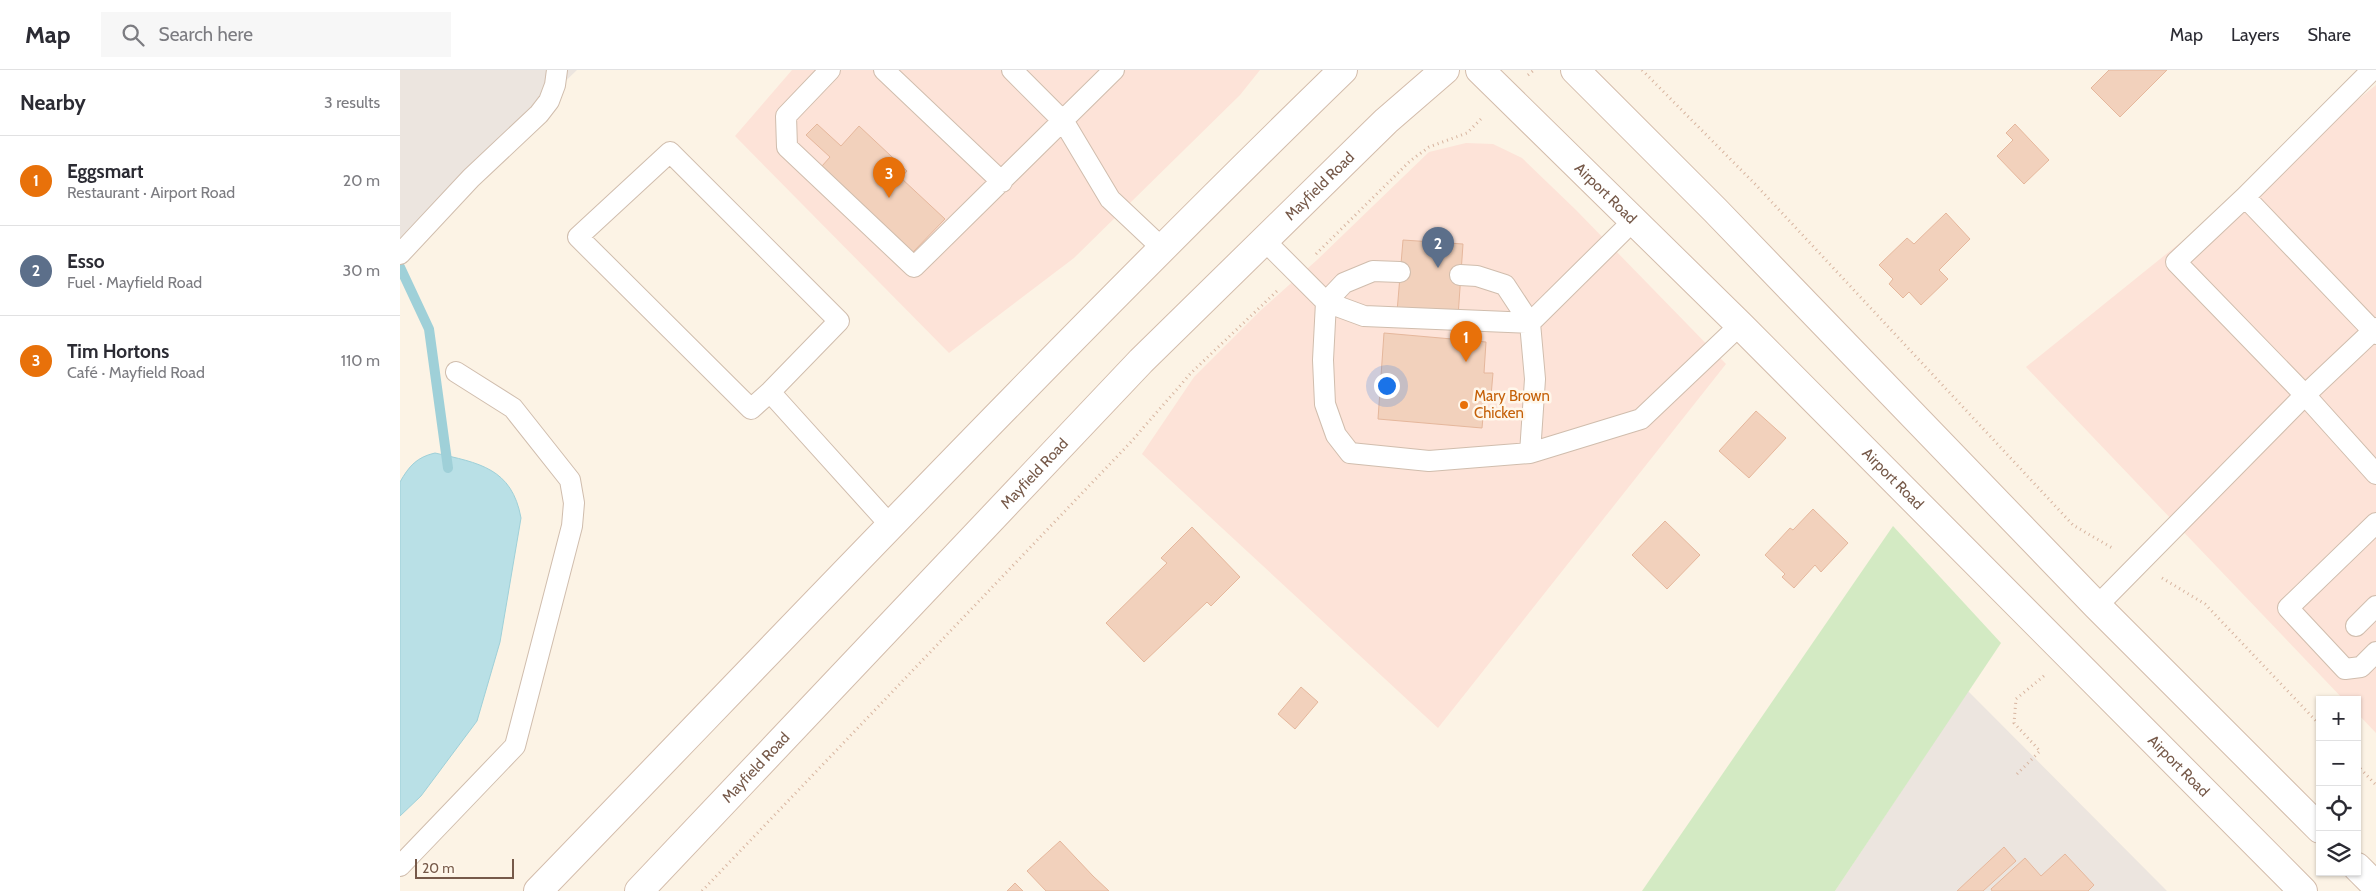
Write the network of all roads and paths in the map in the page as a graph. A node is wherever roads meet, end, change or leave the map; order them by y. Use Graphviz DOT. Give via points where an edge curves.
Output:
graph roads {
  1 [pos="557,70"];
  2 [pos="830,70"];
  3 [pos="884,70"];
  4 [pos="1012,70"];
  5 [pos="1114,70"];
  6 [pos="1343,70"];
  7 [pos="1445,70"];
  8 [pos="1480,70"];
  9 [pos="1575,70"];
  10 [pos="1642,70"];
  11 [pos="2372,70"];
  12 [pos="1064,122"];
  13 [pos="1467,133"];
  14 [pos="1002,182"];
  15 [pos="2245,198"];
  16 [pos="1634,220"];
  17 [pos="1263,239"];
  18 [pos="1162,248"];
  19 [pos="400,254"];
  20 [pos="1400,272"];
  21 [pos="1298,273"];
  22 [pos="1460,275"];
  23 [pos="1326,302"];
  24 [pos="1530,323"];
  25 [pos="1740,324"];
  26 [pos="2375,331"];
  27 [pos="456,372"];
  28 [pos="770,392"];
  29 [pos="2304,396"];
  30 [pos="1530,453"];
  31 [pos="2376,474"];
  32 [pos="2376,523"];
  33 [pos="891,526"];
  34 [pos="2138,563"];
  35 [pos="2097,606"];
  36 [pos="2376,606"];
  37 [pos="2356,626"];
  38 [pos="2376,652"];
  39 [pos="2069,654"];
  40 [pos="2316,721"];
  41 [pos="2361,769"];
  42 [pos="2017,774"];
  43 [pos="2376,785"];
  44 [pos="2316,825"];
  45 [pos="400,866"];
  46 [pos="2361,871"];
  47 [pos="2376,886"];
  48 [pos="538,891"];
  49 [pos="639,891"];
  50 [pos="702,891"];
  51 [pos="2303,891"];
  1 -- 19 [label="lane" via="549,101 539,114 471,178"];
  2 -- 14 [label="lane" via="786,116 787,147 914,267"];
  3 -- 14 [label="lane"];
  4 -- 12 [label="lane"];
  5 -- 12 [label="lane"];
  6 -- 18 [label="main road"];
  7 -- 17 [label="main road, Mayfield Road" via="1386,120"];
  8 -- 16 [label="main road, Airport Road"];
  9 -- 35 [label="main road" via="1722,217"];
  10 -- 34 [label="path" via="1755,184 2073,525"];
  11 -- 15 [label="lane"];
  12 -- 14 [label="lane"];
  12 -- 18 [label="lane" via="1110,199"];
  13 -- 21 [label="path" via="1428,148 1410,161"];
  15 -- 26 [label="lane"];
  15 -- 29 [label="lane" via="2176,262"];
  16 -- 24 [label="lane"];
  16 -- 25 [label="main road, Airport Road"];
  17 -- 21 [label="lane"];
  17 -- 49 [label="main road, Mayfield Road" via="1141,361"];
  18 -- 33 [label="main road"];
  20 -- 23 [label="lane" via="1373,271 1344,283"];
  21 -- 23 [label="lane"];
  21 -- 50 [label="path" via="1192,374"];
  22 -- 24 [label="lane" via="1477,276 1505,286"];
  23 -- 24 [label="lane" via="1364,316"];
  23 -- 30 [label="lane" via="1322,360 1324,404 1336,434 1350,453 1429,462"];
  24 -- 30 [label="lane" via="1535,379"];
  25 -- 30 [label="lane" via="1641,418"];
  25 -- 39 [label="main road, Airport Road"];
  26 -- 29 [label="lane"];
  27 -- 45 [label="lane" via="513,408 570,480 574,503 572,526 515,746"];
  28 -- 28 [label="lane" via="839,321 670,152 578,236 751,409"];
  28 -- 33 [label="lane"];
  29 -- 31 [label="lane"];
  29 -- 34 [label="lane"];
  32 -- 38 [label="lane" via="2288,608 2345,669 2362,667"];
  33 -- 48 [label="main road"];
  34 -- 35 [label="lane"];
  34 -- 40 [label="path" via="2205,604"];
  35 -- 44 [label="main road"];
  36 -- 37 [label="lane"];
  39 -- 42 [label="path" via="2016,699 2014,723 2040,751"];
  39 -- 51 [label="main road, Airport Road"];
  41 -- 43 [label="path"];
  46 -- 47 [label="main road"];
}
